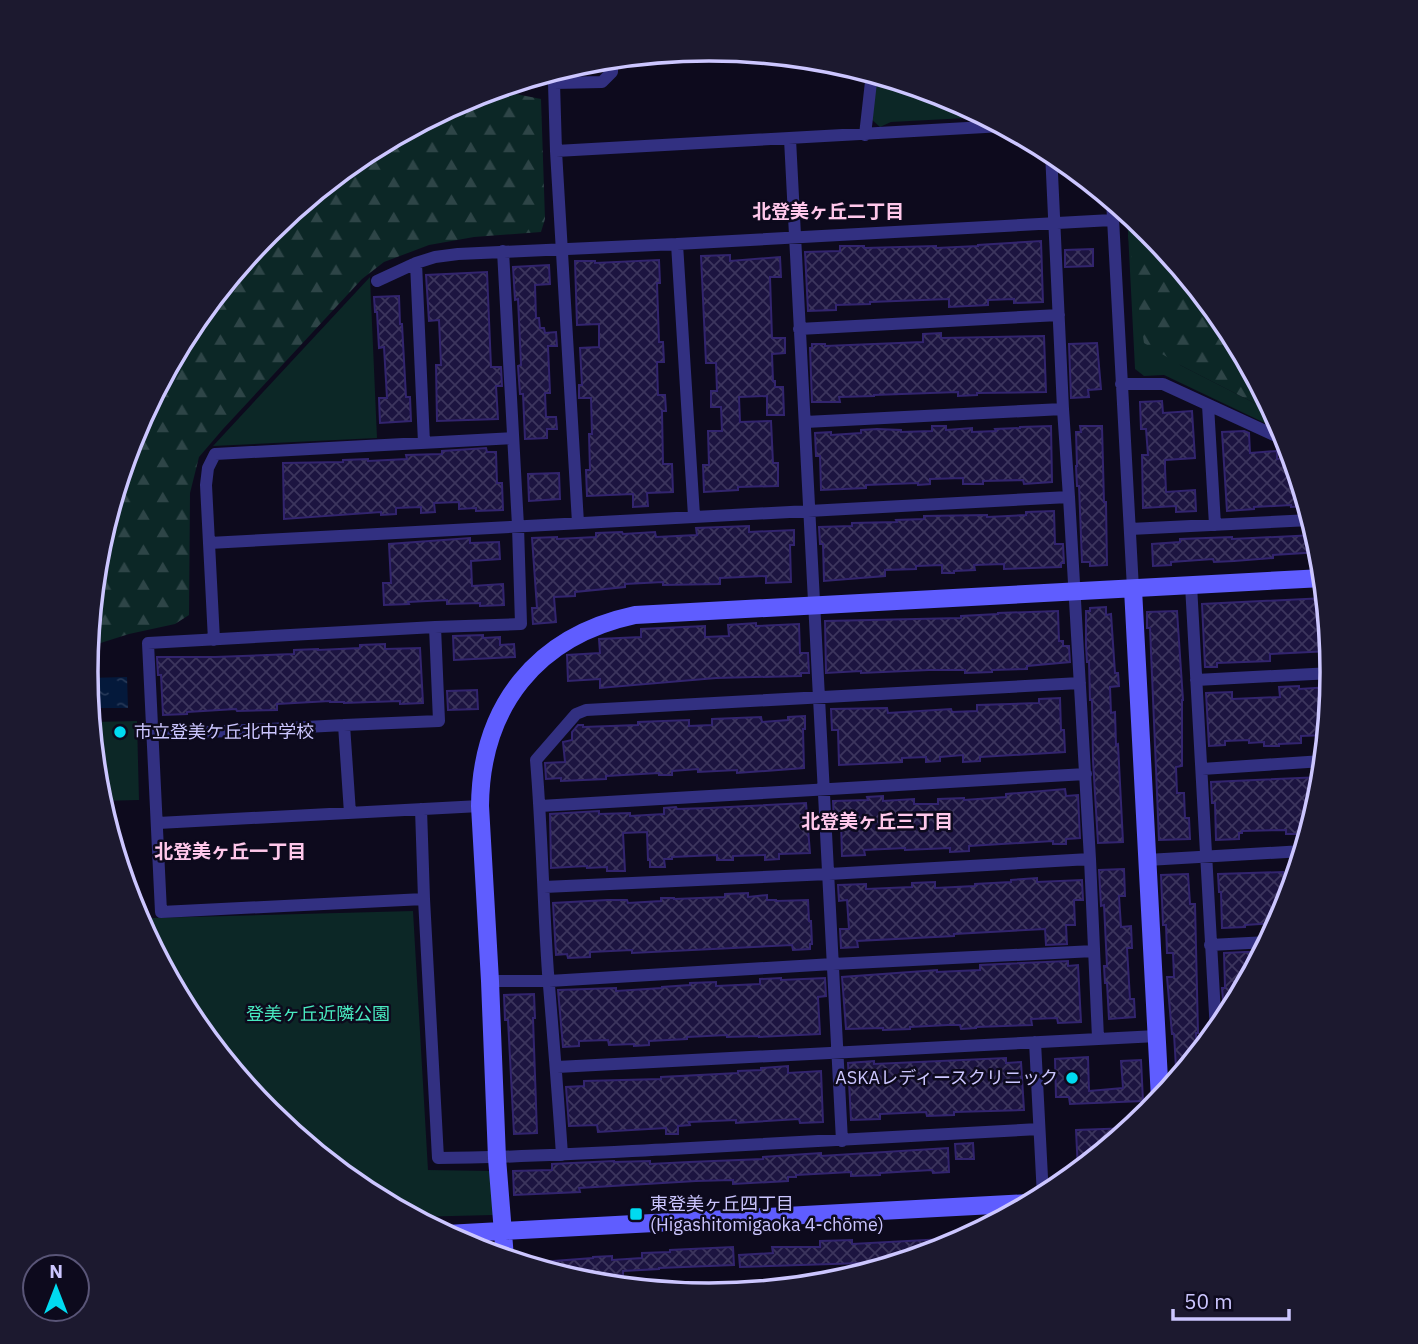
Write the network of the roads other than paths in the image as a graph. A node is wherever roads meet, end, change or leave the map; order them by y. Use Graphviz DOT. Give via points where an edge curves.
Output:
graph roads {
  1 [pos="612,69"];
  2 [pos="871,83"];
  3 [pos="976,123"];
  4 [pos="865,135"];
  5 [pos="790,139"];
  6 [pos="556,151"];
  7 [pos="1052,167"];
  8 [pos="1112,213"];
  9 [pos="1112,220"];
  10 [pos="1055,223"];
  11 [pos="794,237"];
  12 [pos="677,244"];
  13 [pos="562,249"];
  14 [pos="503,251"];
  15 [pos="416,264"];
  16 [pos="377,281"];
  17 [pos="1059,315"];
  18 [pos="799,329"];
  19 [pos="1121,384"];
  20 [pos="1208,405"];
  21 [pos="1063,409"];
  22 [pos="805,422"];
  23 [pos="1271,434"];
  24 [pos="513,438"];
  25 [pos="424,443"];
  26 [pos="1069,497"];
  27 [pos="809,510"];
  28 [pos="694,516"];
  29 [pos="1301,521"];
  30 [pos="578,523"];
  31 [pos="1215,525"];
  32 [pos="518,526"];
  33 [pos="1130,529"];
  34 [pos="209,543"];
  35 [pos="1313,579"];
  36 [pos="1191,585"];
  37 [pos="1133,589"];
  38 [pos="1075,592"];
  39 [pos="814,605"];
  40 [pos="435,627"];
  41 [pos="214,640"];
  42 [pos="1320,674"];
  43 [pos="1196,680"];
  44 [pos="1080,683"];
  45 [pos="819,697"];
  46 [pos="344,724"];
  47 [pos="152,735"];
  48 [pos="1313,762"];
  49 [pos="1202,769"];
  50 [pos="1086,774"];
  51 [pos="824,788"];
  52 [pos="480,806"];
  53 [pos="540,806"];
  54 [pos="421,809"];
  55 [pos="350,813"];
  56 [pos="158,823"];
  57 [pos="1292,852"];
  58 [pos="1205,856"];
  59 [pos="1090,859"];
  60 [pos="1147,860"];
  61 [pos="829,874"];
  62 [pos="544,887"];
  63 [pos="424,899"];
  64 [pos="1257,942"];
  65 [pos="1210,944"];
  66 [pos="1094,951"];
  67 [pos="833,964"];
  68 [pos="490,981"];
  69 [pos="549,981"];
  70 [pos="1215,1014"];
  71 [pos="1157,1036"];
  72 [pos="1098,1038"];
  73 [pos="1035,1042"];
  74 [pos="837,1053"];
  75 [pos="557,1068"];
  76 [pos="1159,1084"];
  77 [pos="1039,1129"];
  78 [pos="842,1141"];
  79 [pos="562,1155"];
  80 [pos="497,1158"];
  81 [pos="1042,1184"];
  82 [pos="1008,1204"];
  83 [pos="503,1231"];
  84 [pos="468,1233"];
  85 [pos="504,1247"];
  1 -- 6 [label="street" via="602,82 554,83"];
  2 -- 4 [label="street"];
  3 -- 4 [label="street"];
  4 -- 5 [label="street"];
  5 -- 6 [label="street"];
  5 -- 11 [label="street"];
  6 -- 13 [label="street"];
  7 -- 10 [label="street"];
  8 -- 9 [label="street"];
  9 -- 10 [label="street"];
  9 -- 19 [label="street"];
  10 -- 11 [label="street"];
  10 -- 17 [label="street"];
  11 -- 12 [label="street"];
  11 -- 18 [label="street"];
  12 -- 13 [label="street"];
  12 -- 28 [label="street"];
  13 -- 14 [label="street"];
  13 -- 30 [label="street"];
  14 -- 15 [label="street" via="435,257"];
  14 -- 24 [label="street"];
  15 -- 16 [label="street"];
  15 -- 25 [label="street"];
  17 -- 18 [label="street"];
  17 -- 21 [label="street"];
  18 -- 22 [label="street"];
  19 -- 20 [label="street" via="1163,384"];
  19 -- 33 [label="street"];
  20 -- 23 [label="street"];
  20 -- 31 [label="street"];
  21 -- 22 [label="street"];
  21 -- 26 [label="street"];
  22 -- 27 [label="street"];
  24 -- 25 [label="street"];
  24 -- 32 [label="street"];
  25 -- 34 [label="street" via="215,454 206,485"];
  26 -- 27 [label="street"];
  26 -- 38 [label="street"];
  27 -- 28 [label="street"];
  27 -- 39 [label="street"];
  28 -- 30 [label="street"];
  29 -- 31 [label="street"];
  30 -- 32 [label="street"];
  31 -- 33 [label="street"];
  32 -- 34 [label="street"];
  32 -- 40 [label="street" via="521,624"];
  33 -- 37 [label="street"];
  34 -- 41 [label="street"];
  35 -- 36 [label="street"];
  36 -- 37 [label="street"];
  36 -- 43 [label="street"];
  37 -- 38 [label="street"];
  37 -- 60 [label="street"];
  38 -- 39 [label="street"];
  38 -- 44 [label="street"];
  39 -- 45 [label="street"];
  39 -- 52 [label="street" via="635,615 597,626 562,644 530,671 500,714 483,764"];
  40 -- 41 [label="street"];
  40 -- 46 [label="street" via="439,721"];
  41 -- 47 [label="street" via="148,643"];
  42 -- 43 [label="street"];
  43 -- 49 [label="street"];
  44 -- 45 [label="street"];
  44 -- 50 [label="street"];
  45 -- 51 [label="street"];
  45 -- 53 [label="street" via="586,710 576,714 536,760"];
  46 -- 47 [label="street"];
  46 -- 55 [label="street"];
  47 -- 56 [label="street"];
  48 -- 49 [label="street"];
  49 -- 58 [label="street"];
  50 -- 51 [label="street"];
  50 -- 59 [label="street"];
  51 -- 53 [label="street"];
  51 -- 61 [label="street"];
  52 -- 54 [label="street"];
  52 -- 68 [label="street"];
  53 -- 62 [label="street"];
  54 -- 55 [label="street"];
  54 -- 63 [label="street"];
  55 -- 56 [label="street"];
  56 -- 63 [label="street" via="161,912"];
  57 -- 58 [label="street"];
  58 -- 60 [label="street"];
  58 -- 65 [label="street"];
  59 -- 61 [label="street"];
  59 -- 66 [label="street"];
  60 -- 71 [label="street"];
  61 -- 62 [label="street"];
  61 -- 67 [label="street"];
  62 -- 69 [label="street"];
  63 -- 80 [label="street" via="439,1158"];
  64 -- 65 [label="street"];
  65 -- 70 [label="street"];
  66 -- 67 [label="street"];
  66 -- 72 [label="street"];
  67 -- 69 [label="street"];
  67 -- 74 [label="street"];
  68 -- 69 [label="street"];
  68 -- 80 [label="street"];
  69 -- 75 [label="street"];
  71 -- 72 [label="street"];
  71 -- 76 [label="street"];
  72 -- 73 [label="street"];
  73 -- 74 [label="street"];
  73 -- 77 [label="street"];
  74 -- 75 [label="street"];
  74 -- 78 [label="street"];
  75 -- 79 [label="street"];
  77 -- 78 [label="street"];
  77 -- 81 [label="street"];
  78 -- 79 [label="street"];
  79 -- 80 [label="street"];
  80 -- 83 [label="street"];
  82 -- 83 [label="street"];
  83 -- 84 [label="street"];
  83 -- 85 [label="street"];
}
